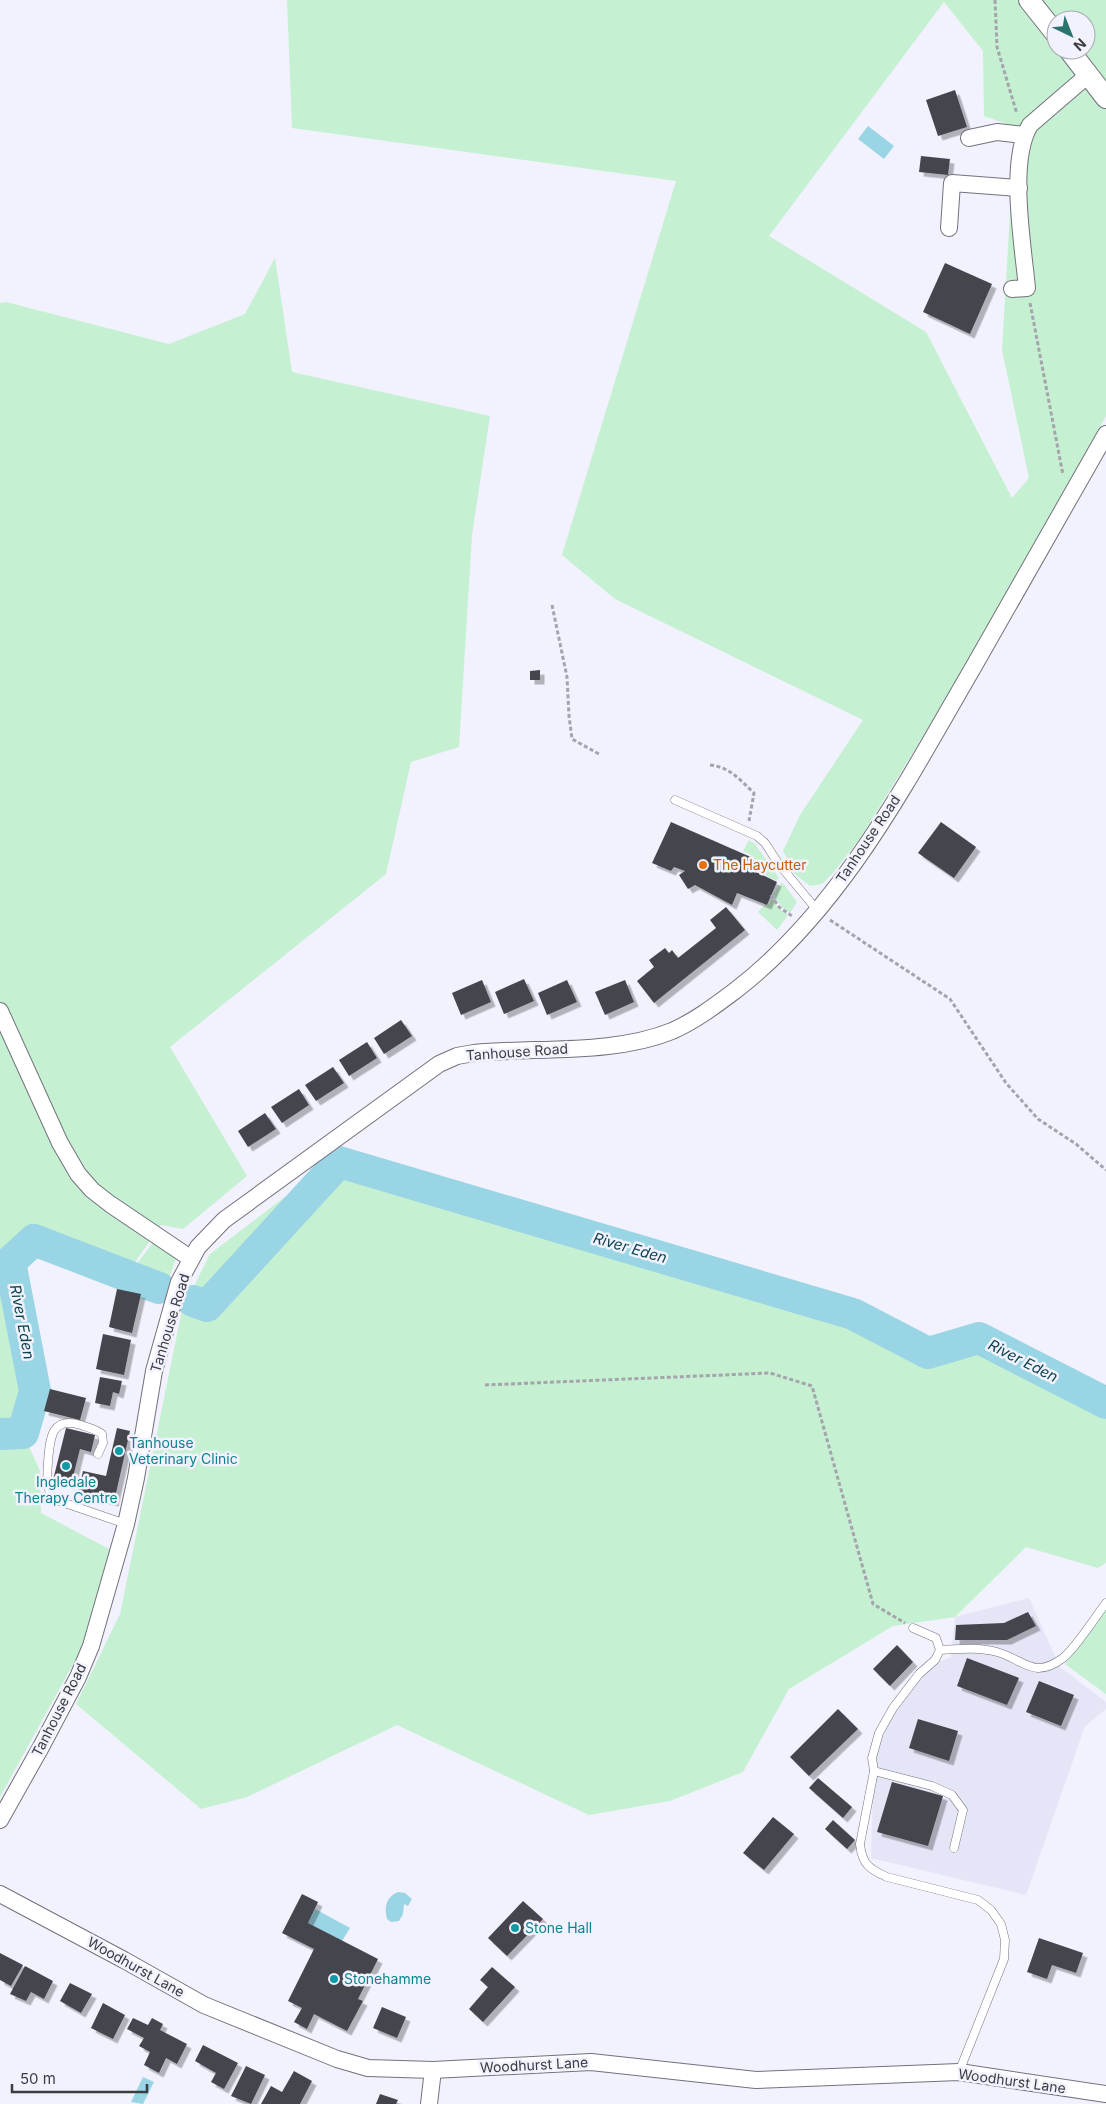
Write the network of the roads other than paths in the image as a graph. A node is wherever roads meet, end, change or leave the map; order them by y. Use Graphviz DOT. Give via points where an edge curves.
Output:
graph roads {
  1 [pos="1029,0"];
  2 [pos="1046,21"];
  3 [pos="1076,60"];
  4 [pos="1088,75"];
  5 [pos="1106,98"];
  6 [pos="1024,135"];
  7 [pos="969,138"];
  8 [pos="1019,188"];
  9 [pos="948,228"];
  10 [pos="1019,288"];
  11 [pos="1106,434"];
  12 [pos="675,800"];
  13 [pos="817,909"];
  14 [pos="0,1011"];
  15 [pos="190,1258"];
  16 [pos="98,1454"];
  17 [pos="126,1524"];
  18 [pos="1106,1603"];
  19 [pos="913,1628"];
  20 [pos="940,1650"];
  21 [pos="874,1771"];
  22 [pos="0,1820"];
  23 [pos="954,1848"];
  24 [pos="0,1894"];
  25 [pos="433,2070"];
  26 [pos="959,2072"];
  27 [pos="1106,2094"];
  28 [pos="429,2104"];
  1 -- 2 [label="street"];
  3 -- 4 [label="street"];
  4 -- 5 [label="street"];
  4 -- 6 [label="street" via="1030,125"];
  6 -- 7 [label="street" via="997,132"];
  6 -- 8 [label="street"];
  8 -- 9 [label="street" via="952,183"];
  8 -- 10 [label="street"];
  11 -- 13 [label="street, Tanhouse Road" via="906,782 880,824"];
  12 -- 13 [label="lane" via="747,831 765,843"];
  13 -- 15 [label="street, Tanhouse Road" via="792,940 753,976 698,1017 672,1030 641,1042 474,1053 439,1064 224,1220 207,1235"];
  14 -- 15 [label="street" via="60,1143 78,1174 110,1204"];
  15 -- 17 [label="street, Tanhouse Road" via="179,1282 154,1371"];
  16 -- 17 [label="lane" via="103,1443 102,1434 96,1430 73,1423 56,1427 50,1440 49,1492 53,1499"];
  17 -- 22 [label="street, Tanhouse Road" via="91,1646 78,1677"];
  18 -- 20 [label="lane" via="1065,1657 1046,1668 1030,1668 998,1652 972,1648"];
  19 -- 20 [label="lane" via="936,1638"];
  20 -- 21 [label="lane" via="893,1708 879,1733 872,1758"];
  21 -- 23 [label="lane" via="932,1786 952,1795 963,1810"];
  21 -- 26 [label="lane" via="860,1844 864,1862 887,1877 978,1900 1001,1924 1005,1940 1004,1959"];
  24 -- 25 [label="street, Woodhurst Lane" via="204,2005 322,2054 368,2068"];
  25 -- 26 [label="street, Woodhurst Lane" via="591,2062 756,2080"];
  25 -- 28 [label="street"];
  26 -- 27 [label="street, Woodhurst Lane"];
}
